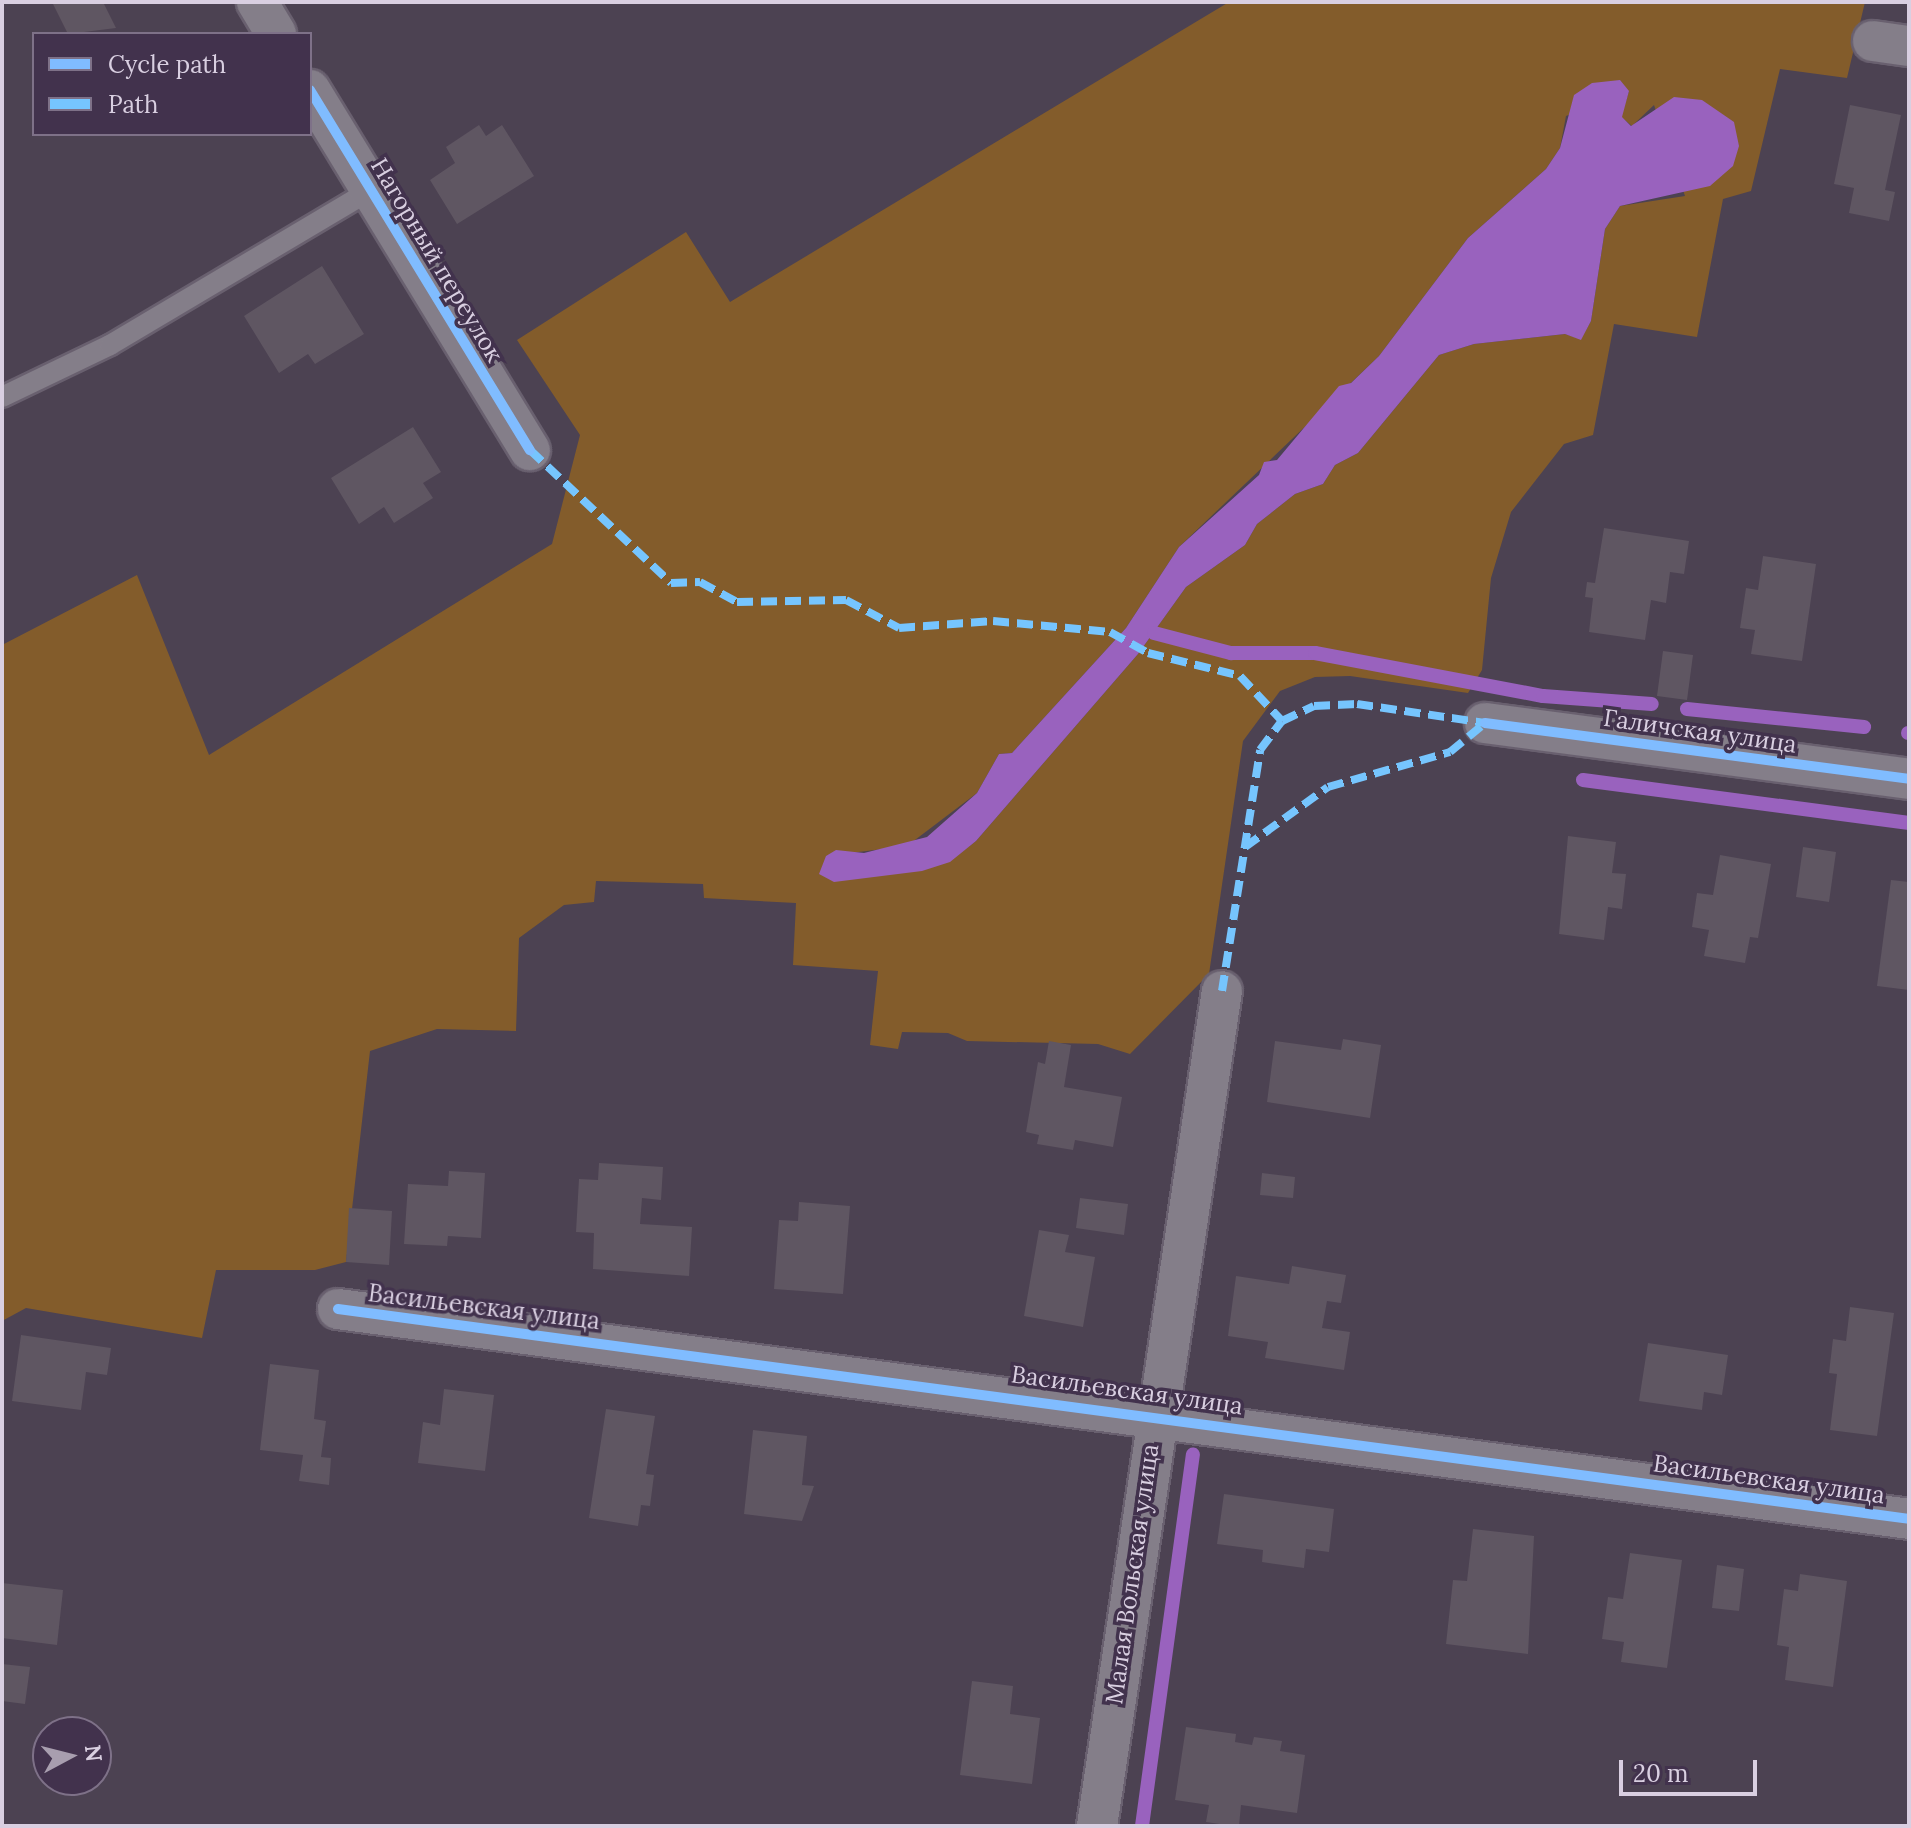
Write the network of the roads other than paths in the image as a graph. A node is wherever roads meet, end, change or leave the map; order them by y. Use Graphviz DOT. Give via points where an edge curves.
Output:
graph roads {
  1 [pos="257,2"];
  2 [pos="275,32"];
  3 [pos="312,93"];
  4 [pos="371,190"];
  5 [pos="2,397"];
  6 [pos="530,450"];
  7 [pos="1485,723"];
  8 [pos="1909,779"];
  9 [pos="1222,991"];
  10 [pos="338,1309"];
  11 [pos="1155,1414"];
  12 [pos="1909,1519"];
  13 [pos="1097,1826"];
  1 -- 2 [label="street"];
  3 -- 4 [label="street, Нагорный переулок"];
  4 -- 5 [label="lane" via="110,345"];
  4 -- 6 [label="street, Нагорный переулок"];
  7 -- 8 [label="street, Галичская улица"];
  9 -- 11 [label="street, Малая Вольская улица"];
  10 -- 11 [label="street, Васильевская улица"];
  11 -- 12 [label="street, Васильевская улица"];
  11 -- 13 [label="street, Малая Вольская улица"];
}
